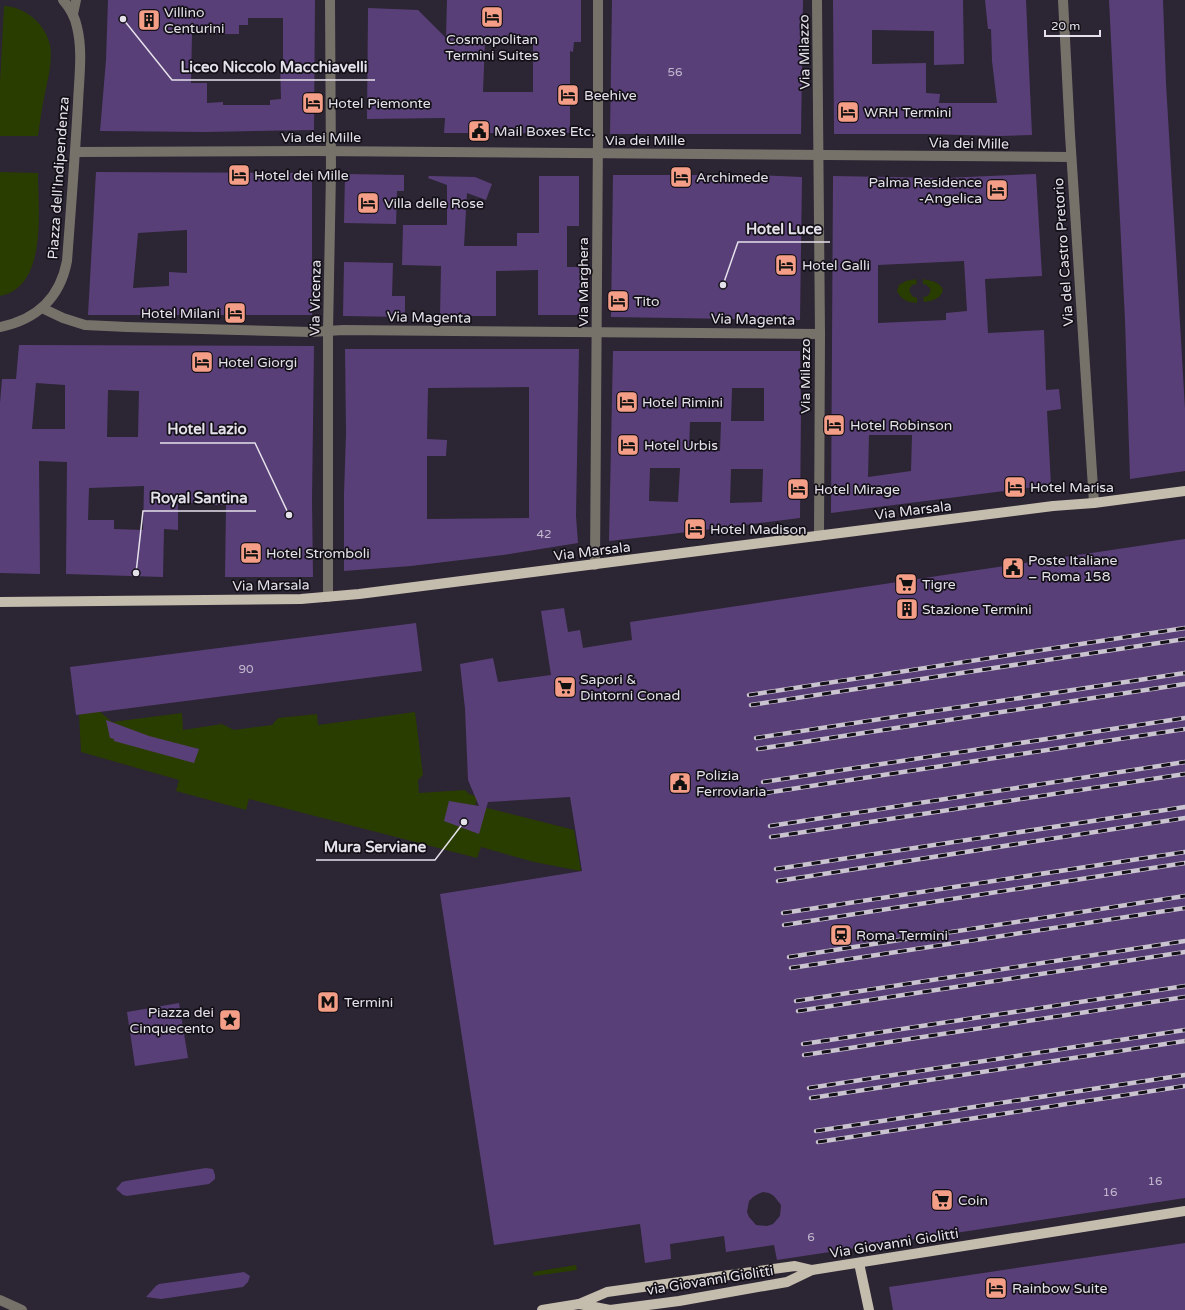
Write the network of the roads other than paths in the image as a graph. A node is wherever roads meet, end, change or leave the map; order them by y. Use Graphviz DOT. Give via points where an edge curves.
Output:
graph roads {
  1 [pos="63,0"];
  2 [pos="76,0"];
  3 [pos="330,0"];
  4 [pos="598,0"];
  5 [pos="817,0"];
  6 [pos="1063,0"];
  7 [pos="73,14"];
  8 [pos="331,151"];
  9 [pos="76,152"];
  10 [pos="598,154"];
  11 [pos="819,155"];
  12 [pos="1071,157"];
  13 [pos="42,308"];
  14 [pos="0,328"];
  15 [pos="328,332"];
  16 [pos="597,332"];
  17 [pos="820,334"];
  18 [pos="1185,491"];
  19 [pos="1094,503"];
  20 [pos="818,536"];
  21 [pos="595,565"];
  22 [pos="328,597"];
  23 [pos="0,602"];
  24 [pos="1185,1211"];
  25 [pos="859,1263"];
  26 [pos="812,1270"];
  27 [pos="0,1300"];
  28 [pos="579,1304"];
  29 [pos="22,1310"];
  30 [pos="542,1310"];
  31 [pos="610,1310"];
  32 [pos="869,1310"];
  1 -- 7 [label="street, Piazza dell'Indipendenza"];
  2 -- 7 [label="street"];
  3 -- 8 [label="street, Via Vicenza"];
  4 -- 10 [label="street, Via Marghera"];
  5 -- 11 [label="street, Via Milazzo"];
  6 -- 12 [label="street, Via del Castro Pretorio"];
  7 -- 9 [label="street, Piazza dell'Indipendenza" via="80,52"];
  8 -- 9 [label="street, Via dei Mille"];
  8 -- 10 [label="street, Via dei Mille"];
  8 -- 15 [label="street, Via Vicenza"];
  9 -- 13 [label="street, Piazza dell'Indipendenza" via="66,265 59,286"];
  10 -- 11 [label="street, Via dei Mille"];
  10 -- 16 [label="street, Via Marghera"];
  11 -- 12 [label="street, Via dei Mille"];
  11 -- 17 [label="street, Via Milazzo"];
  12 -- 19 [label="street, Via del Castro Pretorio"];
  13 -- 14 [label="street, Piazza dell'Indipendenza" via="18,323"];
  13 -- 15 [label="street, Via Magenta" via="68,320 85,324 127,328"];
  15 -- 16 [label="street, Via Magenta"];
  15 -- 22 [label="street, Via Vicenza"];
  16 -- 17 [label="street, Via Magenta"];
  16 -- 21 [label="street, Via Marghera"];
  17 -- 20 [label="street, Via Milazzo"];
  18 -- 19 [label="main road, Via Marsala"];
  19 -- 20 [label="main road, Via Marsala"];
  20 -- 21 [label="main road, Via Marsala"];
  21 -- 22 [label="main road, Via Marsala"];
  22 -- 23 [label="main road, Via Marsala"];
  24 -- 25 [label="main road, Via Giovanni Giolitti"];
  25 -- 26 [label="main road, Via Giovanni Giolitti"];
  25 -- 32 [label="main road"];
  26 -- 28 [label="main road, Via Giovanni Giolitti" via="795,1266 607,1292"];
  26 -- 31 [label="main road, via Giovanni Giolitti" via="794,1280 780,1283"];
  27 -- 29 [label="street"];
  28 -- 30 [label="main road"];
  28 -- 31 [label="main road"];
}
